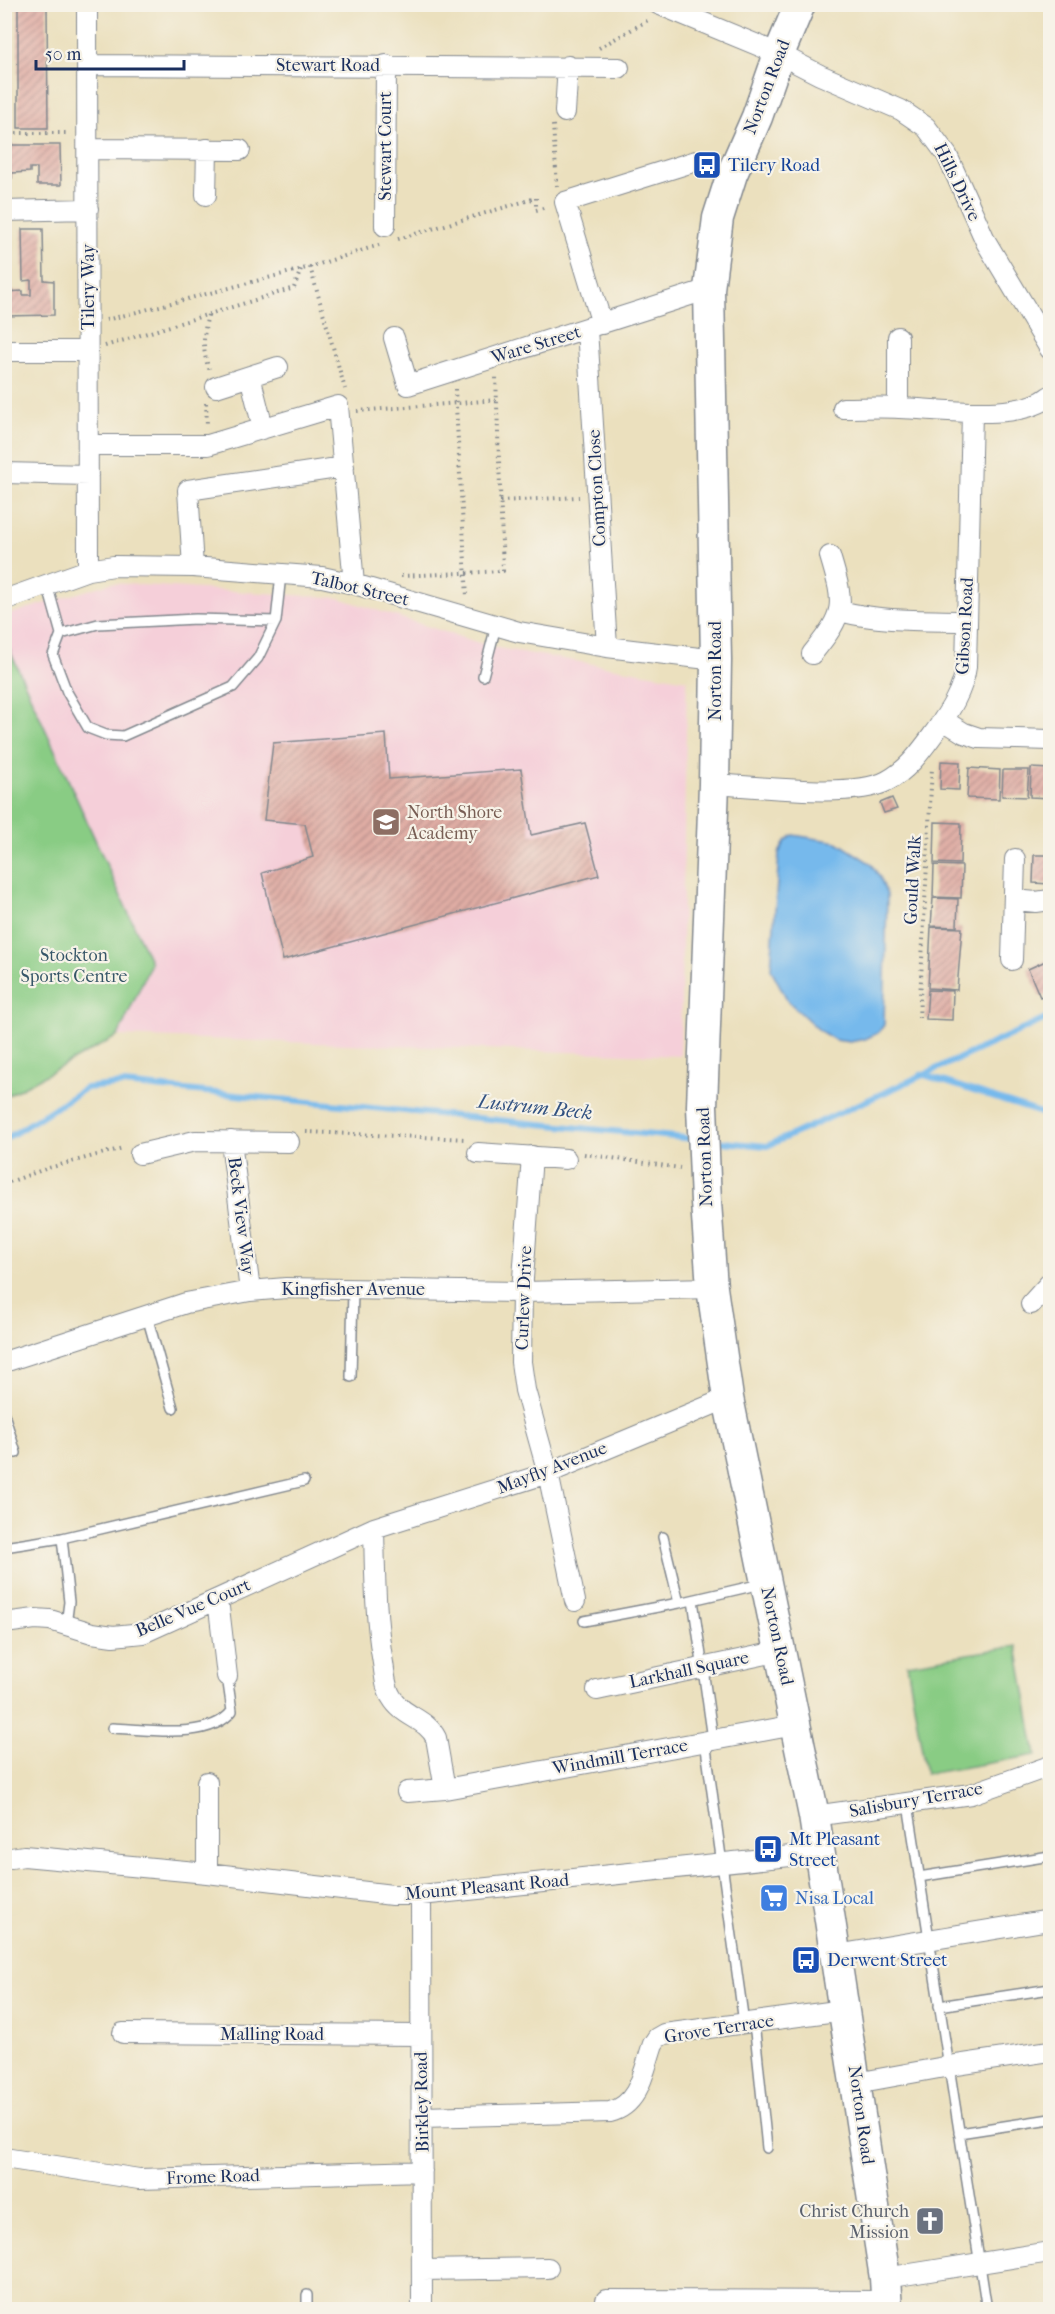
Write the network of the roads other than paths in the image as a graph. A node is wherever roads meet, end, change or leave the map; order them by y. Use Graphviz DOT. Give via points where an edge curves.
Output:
graph roads {
  1 [pos="87,4"];
  2 [pos="800,4"];
  3 [pos="655,8"];
  4 [pos="779,54"];
  5 [pos="87,65"];
  6 [pos="386,65"];
  7 [pos="568,66"];
  8 [pos="619,68"];
  9 [pos="564,112"];
  10 [pos="88,141"];
  11 [pos="207,149"];
  12 [pos="240,150"];
  13 [pos="696,160"];
  14 [pos="206,195"];
  15 [pos="88,209"];
  16 [pos="4,211"];
  17 [pos="385,226"];
  18 [pos="709,289"];
  19 [pos="595,326"];
  20 [pos="898,337"];
  21 [pos="394,338"];
  22 [pos="1050,349"];
  23 [pos="4,351"];
  24 [pos="88,351"];
  25 [pos="278,367"];
  26 [pos="250,376"];
  27 [pos="216,387"];
  28 [pos="1050,396"];
  29 [pos="843,408"];
  30 [pos="898,408"];
  31 [pos="972,412"];
  32 [pos="263,428"];
  33 [pos="88,445"];
  34 [pos="344,466"];
  35 [pos="4,472"];
  36 [pos="88,475"];
  37 [pos="830,556"];
  38 [pos="193,567"];
  39 [pos="88,570"];
  40 [pos="281,574"];
  41 [pos="47,584"];
  42 [pos="361,586"];
  43 [pos="4,600"];
  44 [pos="840,611"];
  45 [pos="276,621"];
  46 [pos="967,621"];
  47 [pos="496,626"];
  48 [pos="61,634"];
  49 [pos="607,647"];
  50 [pos="812,654"];
  51 [pos="716,660"];
  52 [pos="483,676"];
  53 [pos="944,720"];
  54 [pos="1050,740"];
  55 [pos="714,784"];
  56 [pos="1016,859"];
  57 [pos="1014,900"];
  58 [pos="1050,900"];
  59 [pos="1012,960"];
  60 [pos="231,1141"];
  61 [pos="289,1142"];
  62 [pos="478,1153"];
  63 [pos="140,1154"];
  64 [pos="532,1156"];
  65 [pos="566,1159"];
  66 [pos="712,1288"];
  67 [pos="353,1289"];
  68 [pos="1048,1290"];
  69 [pos="250,1291"];
  70 [pos="522,1292"];
  71 [pos="1031,1304"];
  72 [pos="147,1316"];
  73 [pos="4,1362"];
  74 [pos="351,1377"];
  75 [pos="728,1398"];
  76 [pos="173,1408"];
  77 [pos="4,1414"];
  78 [pos="16,1453"];
  79 [pos="548,1473"];
  80 [pos="304,1481"];
  81 [pos="374,1528"];
  82 [pos="663,1537"];
  83 [pos="62,1538"];
  84 [pos="4,1547"];
  85 [pos="767,1583"];
  86 [pos="218,1599"];
  87 [pos="693,1600"];
  88 [pos="575,1601"];
  89 [pos="679,1603"];
  90 [pos="584,1621"];
  91 [pos="4,1623"];
  92 [pos="66,1625"];
  93 [pos="781,1651"];
  94 [pos="701,1667"];
  95 [pos="227,1676"];
  96 [pos="597,1690"];
  97 [pos="795,1725"];
  98 [pos="112,1728"];
  99 [pos="709,1740"];
  100 [pos="1050,1766"];
  101 [pos="207,1782"];
  102 [pos="445,1789"];
  103 [pos="407,1792"];
  104 [pos="908,1804"];
  105 [pos="814,1816"];
  106 [pos="819,1853"];
  107 [pos="1050,1856"];
  108 [pos="7,1858"];
  109 [pos="723,1865"];
  110 [pos="207,1873"];
  111 [pos="919,1877"];
  112 [pos="421,1895"];
  113 [pos="1050,1920"];
  114 [pos="929,1938"];
  115 [pos="836,1955"];
  116 [pos="1050,1989"];
  117 [pos="939,2006"];
  118 [pos="844,2010"];
  119 [pos="749,2022"];
  120 [pos="123,2033"];
  121 [pos="421,2035"];
  122 [pos="1050,2050"];
  123 [pos="950,2066"];
  124 [pos="856,2083"];
  125 [pos="422,2118"];
  126 [pos="1050,2119"];
  127 [pos="959,2133"];
  128 [pos="767,2148"];
  129 [pos="4,2158"];
  130 [pos="422,2171"];
  131 [pos="1050,2252"];
  132 [pos="980,2262"];
  133 [pos="548,2268"];
  134 [pos="422,2270"];
  135 [pos="307,2295"];
  136 [pos="886,2296"];
  137 [pos="606,2300"];
  138 [pos="725,2306"];
  139 [pos="308,2310"];
  140 [pos="422,2310"];
  141 [pos="987,2310"];
  1 -- 5 [label="street, Tilery Way"];
  2 -- 4 [label="main road, Norton Road"];
  3 -- 4 [label="street, Hills Drive"];
  4 -- 18 [label="main road, Norton Road" via="718,219"];
  4 -- 22 [label="street, Hills Drive" via="901,110 934,135 986,242"];
  5 -- 6 [label="street, Stewart Road"];
  5 -- 10 [label="street, Tilery Way"];
  6 -- 7 [label="street, Stewart Road"];
  6 -- 17 [label="street, Stewart Court"];
  7 -- 8 [label="street, Stewart Road"];
  7 -- 9 [label="street"];
  10 -- 11 [label="street"];
  10 -- 15 [label="street, Tilery Way"];
  11 -- 12 [label="street"];
  11 -- 14 [label="street"];
  13 -- 19 [label="street" via="565,202"];
  15 -- 16 [label="street"];
  15 -- 24 [label="street, Tilery Way"];
  18 -- 19 [label="street, Ware Street"];
  18 -- 51 [label="main road, Norton Road"];
  19 -- 21 [label="street, Ware Street" via="408,384"];
  19 -- 49 [label="street, Compton Close" via="598,496"];
  20 -- 30 [label="street"];
  23 -- 24 [label="street"];
  24 -- 33 [label="street, Tilery Way"];
  25 -- 26 [label="street"];
  26 -- 27 [label="street"];
  26 -- 32 [label="street"];
  28 -- 31 [label="street" via="1032,406"];
  29 -- 30 [label="street"];
  30 -- 31 [label="street"];
  31 -- 46 [label="street, Gibson Road"];
  32 -- 33 [label="street" via="208,445"];
  32 -- 34 [label="street" via="339,410"];
  33 -- 36 [label="street, Tilery Way"];
  34 -- 38 [label="street" via="188,490"];
  34 -- 42 [label="street"];
  35 -- 36 [label="street"];
  36 -- 39 [label="street, Tilery Way"];
  37 -- 44 [label="street" via="841,594"];
  38 -- 39 [label="street, Talbot Street" via="114,566"];
  38 -- 40 [label="street, Talbot Street"];
  39 -- 41 [label="street, Talbot Street"];
  40 -- 42 [label="street, Talbot Street" via="322,577"];
  40 -- 45 [label="lane"];
  41 -- 43 [label="street, Talbot Street"];
  41 -- 48 [label="lane"];
  42 -- 47 [label="street, Talbot Street"];
  44 -- 46 [label="street" via="887,619"];
  44 -- 50 [label="street" via="830,632"];
  45 -- 48 [label="lane" via="196,619 98,624"];
  45 -- 48 [label="lane" via="258,658 233,687 123,736 88,728 67,692 53,656"];
  46 -- 53 [label="street, Gibson Road" via="964,680"];
  47 -- 49 [label="street, Talbot Street"];
  47 -- 52 [label="lane"];
  49 -- 51 [label="street, Talbot Street"];
  51 -- 55 [label="main road, Norton Road"];
  53 -- 54 [label="street" via="979,738"];
  53 -- 55 [label="street, Gibson Road" via="919,755 896,776 859,790"];
  55 -- 66 [label="main road, Norton Road" via="702,1106"];
  56 -- 57 [label="street"];
  57 -- 58 [label="street"];
  57 -- 59 [label="street"];
  60 -- 61 [label="street, Beck View Way"];
  60 -- 63 [label="street, Beck View Way" via="195,1141"];
  60 -- 69 [label="street, Beck View Way"];
  62 -- 64 [label="street"];
  64 -- 65 [label="street"];
  64 -- 70 [label="street, Curlew Drive"];
  66 -- 70 [label="street, Kingfisher Avenue"];
  66 -- 75 [label="main road, Norton Road"];
  67 -- 69 [label="street, Kingfisher Avenue"];
  67 -- 70 [label="street, Kingfisher Avenue"];
  67 -- 74 [label="lane"];
  68 -- 71 [label="street"];
  69 -- 72 [label="street, Kingfisher Avenue" via="186,1303"];
  70 -- 79 [label="street, Curlew Drive" via="521,1362 525,1390"];
  72 -- 73 [label="street, Kingfisher Avenue"];
  72 -- 76 [label="lane"];
  75 -- 79 [label="street, Mayfly Avenue"];
  75 -- 85 [label="main road, Norton Road"];
  77 -- 78 [label="lane"];
  79 -- 81 [label="street, Mayfly Avenue"];
  79 -- 88 [label="street, Curlew Drive"];
  80 -- 83 [label="lane"];
  81 -- 86 [label="street, Belle Vue Court"];
  81 -- 102 [label="street" via="378,1632 387,1690 400,1709 432,1730"];
  82 -- 89 [label="lane"];
  83 -- 84 [label="lane"];
  83 -- 92 [label="lane" via="69,1602"];
  85 -- 87 [label="lane"];
  85 -- 93 [label="main road, Norton Road"];
  86 -- 92 [label="street, Belle Vue Court" via="130,1635 92,1633"];
  86 -- 95 [label="street"];
  87 -- 89 [label="lane"];
  87 -- 94 [label="lane"];
  89 -- 90 [label="lane"];
  91 -- 92 [label="street, Belle Vue Court" via="35,1619"];
  93 -- 94 [label="street, Larkhall Square"];
  93 -- 97 [label="main road, Norton Road"];
  94 -- 96 [label="street, Larkhall Square"];
  94 -- 99 [label="lane"];
  95 -- 98 [label="lane" via="232,1711 214,1725 194,1730"];
  97 -- 99 [label="street, Windmill Terrace"];
  97 -- 105 [label="main road, Norton Road"];
  99 -- 102 [label="street, Windmill Terrace"];
  99 -- 109 [label="lane"];
  100 -- 104 [label="street, Salisbury Terrace" via="970,1794"];
  101 -- 110 [label="street"];
  102 -- 103 [label="street, Windmill Terrace"];
  104 -- 105 [label="street, Salisbury Terrace"];
  104 -- 111 [label="lane"];
  105 -- 106 [label="main road, Norton Road"];
  106 -- 109 [label="street, Mount Pleasant Road"];
  106 -- 115 [label="main road, Norton Road"];
  107 -- 111 [label="lane"];
  108 -- 110 [label="street, Mount Pleasant Road" via="24,1856"];
  109 -- 112 [label="street, Mount Pleasant Road"];
  109 -- 119 [label="lane"];
  110 -- 112 [label="street, Mount Pleasant Road"];
  111 -- 114 [label="lane"];
  112 -- 121 [label="street, Birkley Road"];
  113 -- 114 [label="street"];
  114 -- 115 [label="street"];
  114 -- 117 [label="lane"];
  115 -- 118 [label="main road, Norton Road"];
  116 -- 117 [label="lane"];
  117 -- 123 [label="lane"];
  118 -- 119 [label="street, Grove Terrace"];
  118 -- 124 [label="main road, Norton Road"];
  119 -- 125 [label="street, Grove Terrace" via="657,2038 636,2093 620,2110"];
  119 -- 128 [label="lane"];
  120 -- 121 [label="street, Malling Road"];
  121 -- 125 [label="street, Birkley Road"];
  122 -- 123 [label="street"];
  123 -- 124 [label="street"];
  123 -- 127 [label="lane"];
  124 -- 136 [label="main road, Norton Road"];
  125 -- 130 [label="street, Birkley Road"];
  126 -- 127 [label="lane"];
  127 -- 132 [label="lane"];
  129 -- 130 [label="street, Frome Road" via="139,2179"];
  130 -- 134 [label="street, Birkley Road"];
  131 -- 132 [label="street"];
  132 -- 136 [label="street"];
  132 -- 141 [label="lane"];
  133 -- 134 [label="street"];
  134 -- 140 [label="street, Birkley Road"];
  135 -- 139 [label="lane"];
  136 -- 138 [label="street"];
  137 -- 138 [label="street"];
}
